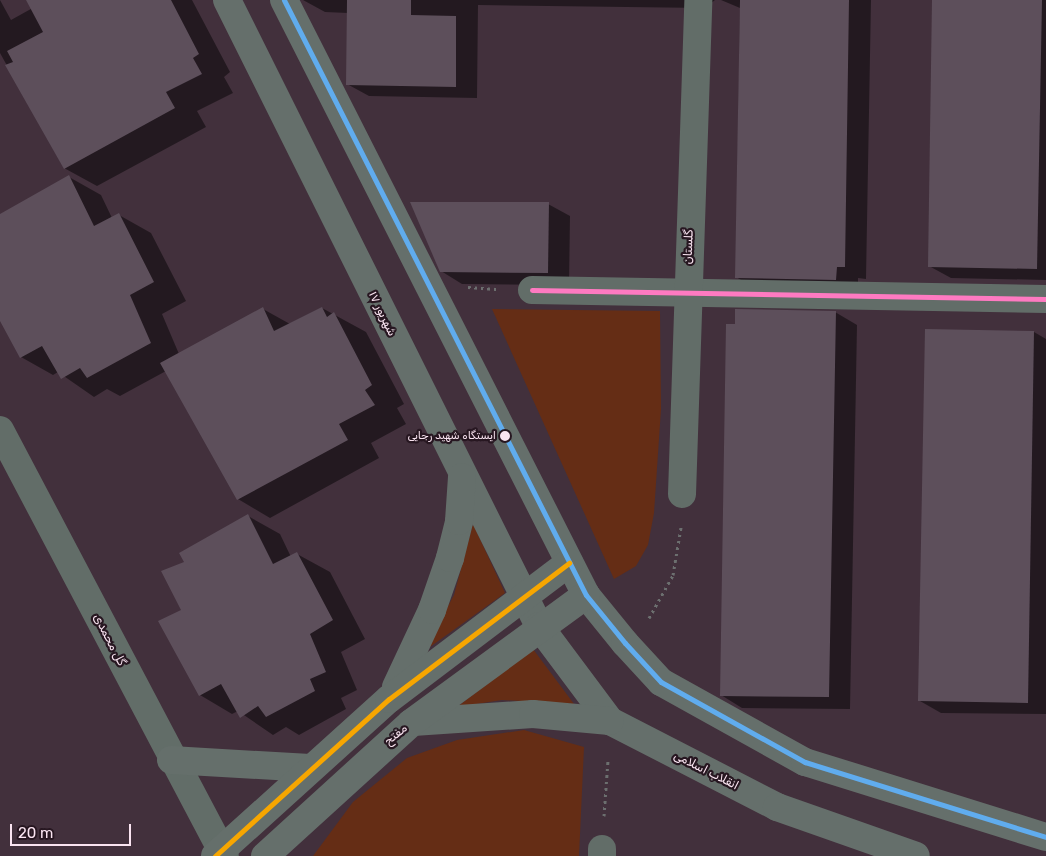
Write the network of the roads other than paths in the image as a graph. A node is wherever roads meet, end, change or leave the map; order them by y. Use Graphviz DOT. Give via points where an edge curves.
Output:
graph roads {
  1 [pos="227,0"];
  2 [pos="284,0"];
  3 [pos="698,0"];
  4 [pos="532,290"];
  5 [pos="687,293"];
  6 [pos="1046,299"];
  7 [pos="0,430"];
  8 [pos="462,476"];
  9 [pos="682,494"];
  10 [pos="569,563"];
  11 [pos="523,594"];
  12 [pos="586,595"];
  13 [pos="539,626"];
  14 [pos="389,699"];
  15 [pos="610,721"];
  16 [pos="411,722"];
  17 [pos="171,760"];
  18 [pos="310,768"];
  19 [pos="1046,837"];
  20 [pos="221,854"];
  21 [pos="265,856"];
  22 [pos="916,856"];
  1 -- 8 [label="main road, ۱۷ شهریور"];
  2 -- 10 [label="main road"];
  3 -- 5 [label="street, گلستان"];
  4 -- 5 [label="street"];
  5 -- 6 [label="street"];
  5 -- 9 [label="street, گلستان"];
  7 -- 17 [label="street, گل محمدی"];
  8 -- 11 [label="main road, ۱۷ شهریور"];
  8 -- 14 [label="main road" via="459,521 450,558 413,655"];
  10 -- 11 [label="main road"];
  10 -- 12 [label="main road"];
  11 -- 13 [label="main road, ۱۷ شهریور"];
  11 -- 14 [label="main road"];
  12 -- 13 [label="main road, مفتح"];
  12 -- 19 [label="main road" via="661,682 805,762"];
  13 -- 15 [label="main road, انقلاب اسلامی"];
  13 -- 16 [label="main road, مفتح"];
  14 -- 18 [label="main road"];
  15 -- 16 [label="main road" via="533,714"];
  15 -- 22 [label="main road, انقلاب اسلامی" via="777,807"];
  16 -- 21 [label="main road, مفتح"];
  17 -- 18 [label="main road"];
  17 -- 20 [label="street, گل محمدی"];
  18 -- 20 [label="main road"];
}
